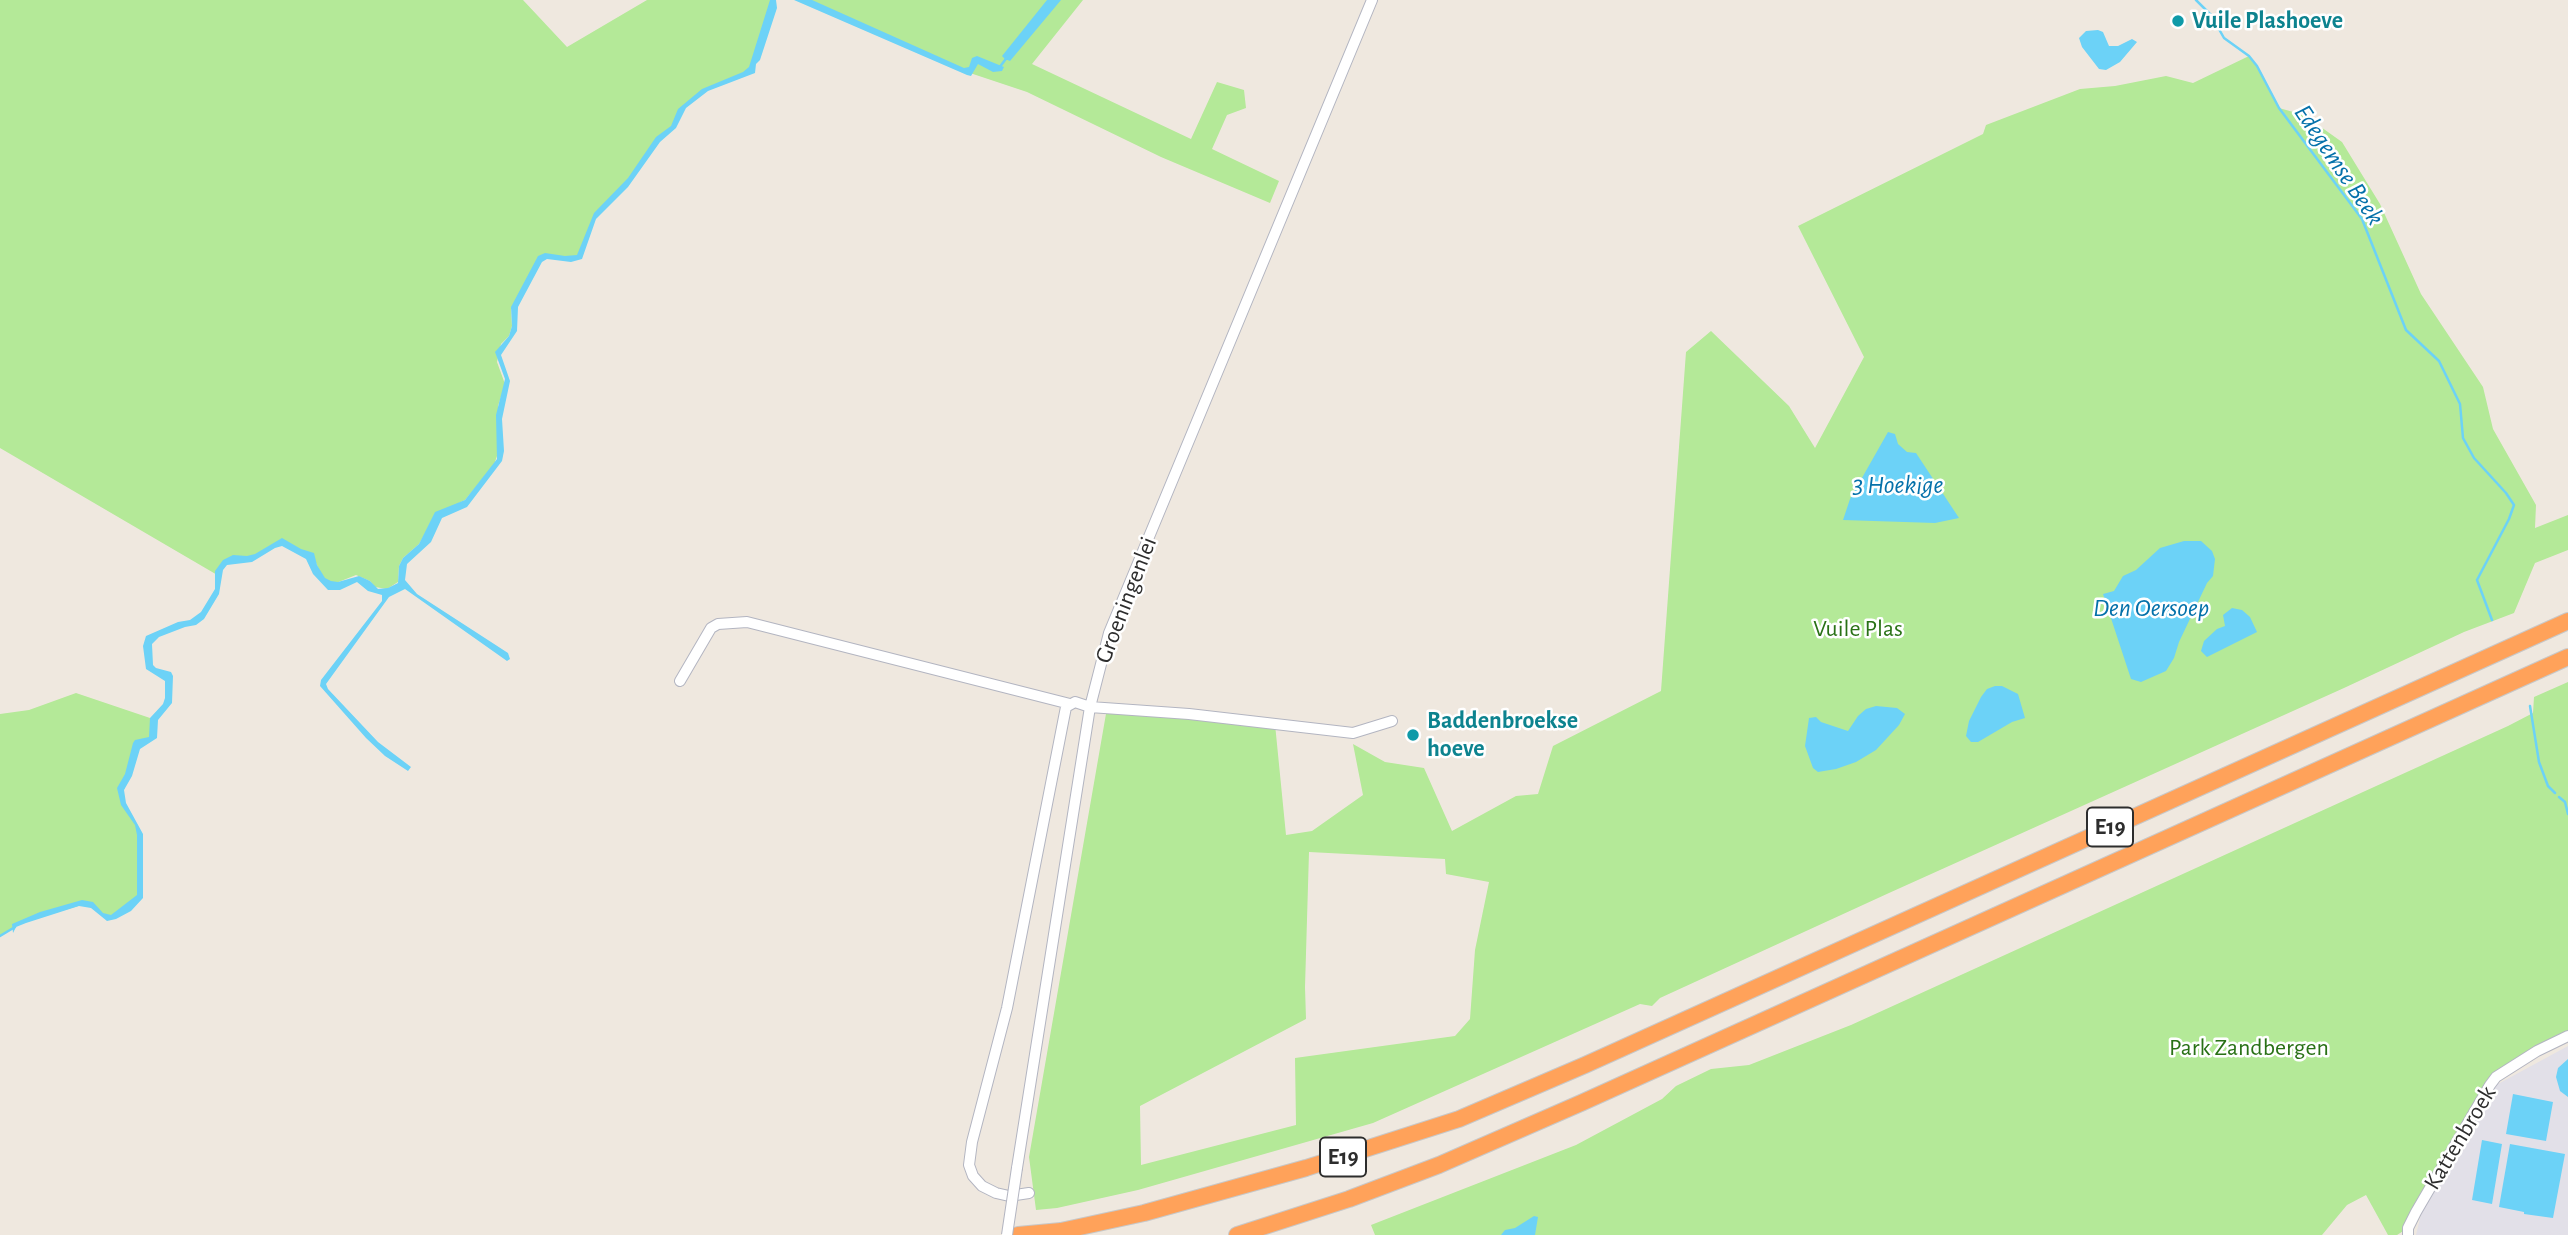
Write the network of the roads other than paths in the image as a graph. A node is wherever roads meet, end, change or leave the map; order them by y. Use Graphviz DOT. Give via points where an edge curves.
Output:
graph roads {
  1 [pos="1371,0"];
  2 [pos="2568,621"];
  3 [pos="2568,657"];
  4 [pos="680,681"];
  5 [pos="1070,704"];
  6 [pos="1090,706"];
  7 [pos="1392,720"];
  8 [pos="2568,1036"];
  9 [pos="1028,1193"];
  10 [pos="1007,1235"];
  11 [pos="1018,1235"];
  12 [pos="1237,1235"];
  13 [pos="2408,1235"];
  1 -- 6 [label="street, Groeningenlei" via="1109,634"];
  2 -- 11 [label="highway, E19" via="1459,1119 1144,1213"];
  3 -- 12 [label="highway, E19" via="1570,1109 1439,1165"];
  4 -- 5 [label="street" via="711,628 747,622"];
  5 -- 6 [label="street"];
  5 -- 9 [label="street" via="1007,1008 969,1165 982,1186 996,1193"];
  6 -- 7 [label="street" via="1353,733"];
  6 -- 10 [label="street, Groeningenlei, bridge"];
  8 -- 13 [label="street, Kattenbroek" via="2496,1077 2416,1212"];
}
